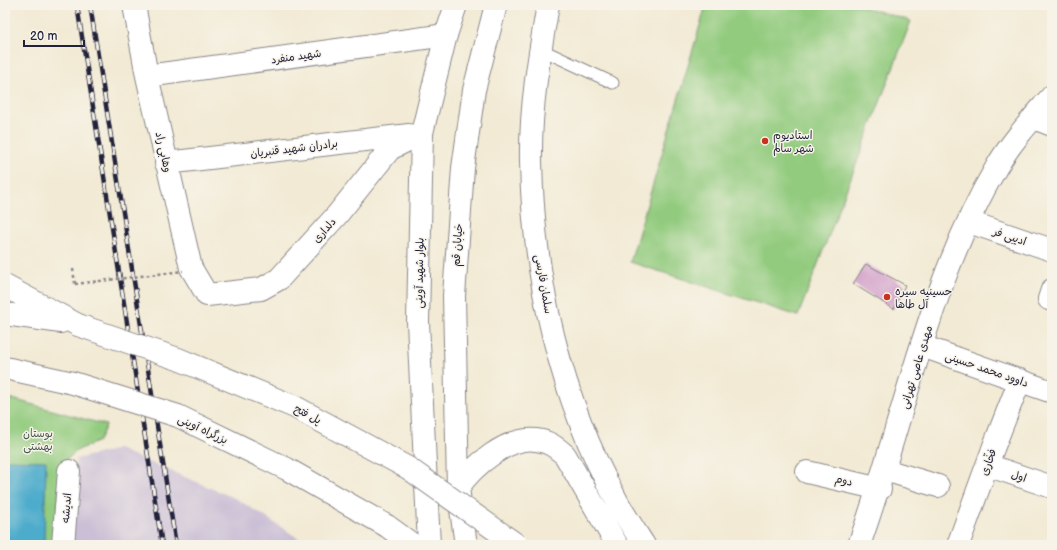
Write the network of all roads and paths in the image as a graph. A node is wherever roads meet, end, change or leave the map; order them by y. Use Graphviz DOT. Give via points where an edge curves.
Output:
graph roads {
  1 [pos="134,5"];
  2 [pos="456,5"];
  3 [pos="496,5"];
  4 [pos="548,5"];
  5 [pos="446,35"];
  6 [pos="540,50"];
  7 [pos="147,76"];
  8 [pos="613,84"];
  9 [pos="1052,96"];
  10 [pos="1043,121"];
  11 [pos="422,133"];
  12 [pos="166,163"];
  13 [pos="969,222"];
  14 [pos="1052,250"];
  15 [pos="73,269"];
  16 [pos="183,272"];
  17 [pos="5,286"];
  18 [pos="1052,290"];
  19 [pos="207,295"];
  20 [pos="1052,300"];
  21 [pos="5,314"];
  22 [pos="78,325"];
  23 [pos="922,346"];
  24 [pos="5,368"];
  25 [pos="1020,380"];
  26 [pos="1052,392"];
  27 [pos="987,465"];
  28 [pos="69,471"];
  29 [pos="808,472"];
  30 [pos="882,479"];
  31 [pos="938,486"];
  32 [pos="1052,487"];
  33 [pos="458,488"];
  34 [pos="63,545"];
  35 [pos="413,545"];
  36 [pos="429,545"];
  37 [pos="466,545"];
  38 [pos="517,545"];
  39 [pos="617,545"];
  40 [pos="644,545"];
  41 [pos="859,545"];
  42 [pos="958,545"];
  1 -- 7 [label="main road, وهابی راد"];
  2 -- 5 [label="main road, بلوار شهید آوینی"];
  3 -- 33 [label="main road, خیابان قم" via="474,90 463,168 454,296"];
  4 -- 6 [label="main road, سلمان فارسی"];
  5 -- 7 [label="main road, شهید منفرد"];
  5 -- 11 [label="main road, بلوار شهید آوینی"];
  6 -- 8 [label="lane"];
  6 -- 40 [label="main road, سلمان فارسی" via="531,160 535,230 548,311 572,400 590,446 617,501"];
  7 -- 12 [label="main road, وهابی راد"];
  9 -- 10 [label="main road, مهدی عاصی تهرانی"];
  10 -- 13 [label="main road, مهدی عاصی تهرانی" via="996,167"];
  11 -- 12 [label="main road, برادران شهید قنبریان"];
  11 -- 19 [label="main road, دلداری" via="390,149 337,215 279,279 261,289"];
  11 -- 36 [label="main road, بلوار شهید آوینی" via="418,322"];
  12 -- 19 [label="main road, وهابی راد" via="191,268"];
  13 -- 14 [label="main road, ادیبی فر"];
  13 -- 23 [label="main road, مهدی عاصی تهرانی" via="951,259"];
  15 -- 16 [label="path, bridge" via="75,284"];
  17 -- 22 [label="main road"];
  18 -- 20 [label="main road" via="1049,299"];
  21 -- 22 [label="main road"];
  22 -- 38 [label="main road, پل فتح, bridge" via="178,359 295,407 408,468"];
  23 -- 25 [label="main road, داوود محمد حسینی"];
  23 -- 30 [label="main road, مهدی عاصی تهرانی"];
  24 -- 35 [label="main road, بزرگراه آوینی, bridge" via="73,383 178,416 287,469 387,526"];
  25 -- 26 [label="main road, داوود محمد حسینی"];
  25 -- 27 [label="main road, فخّاری"];
  27 -- 32 [label="main road, اول"];
  27 -- 42 [label="main road, فخّاری"];
  28 -- 34 [label="main road, اندیشه"];
  29 -- 30 [label="main road, دوم"];
  30 -- 31 [label="main road"];
  30 -- 41 [label="main road, مهدی عاصی تهرانی"];
  33 -- 37 [label="main road"];
  33 -- 39 [label="main road" via="467,476 496,451 518,442 535,439 553,445 565,455"];
}
